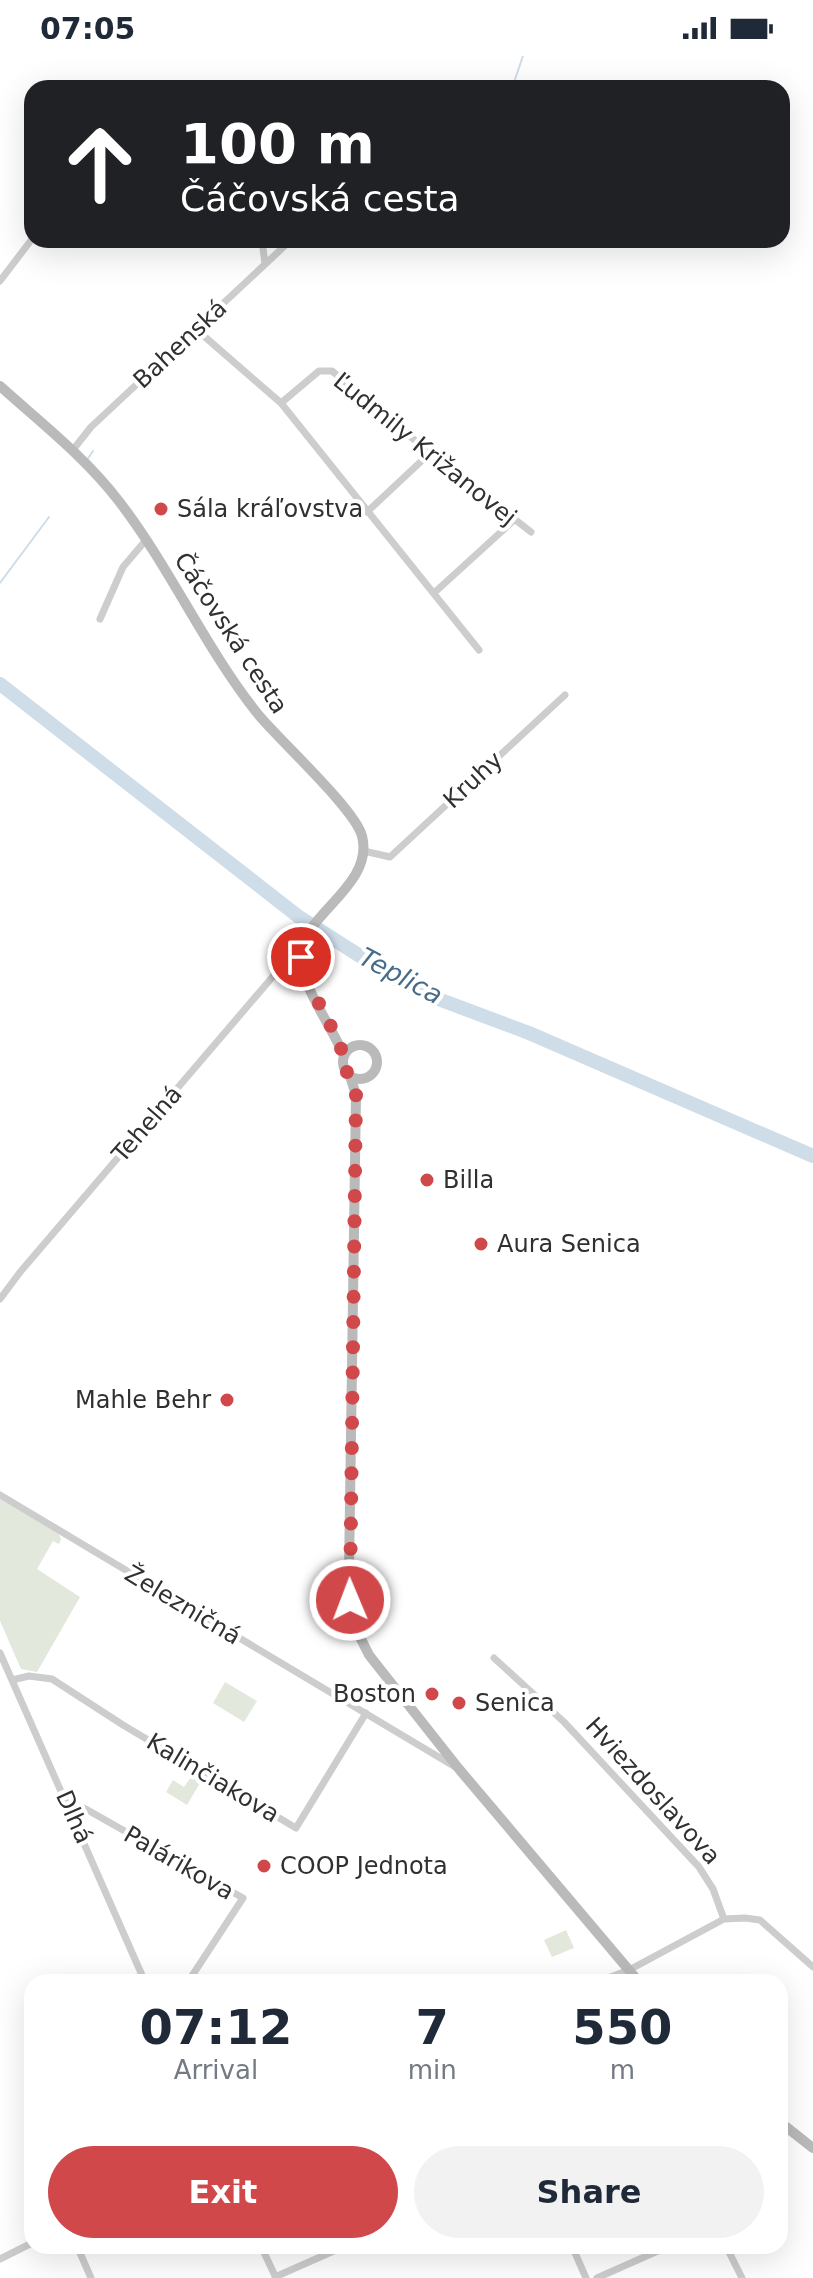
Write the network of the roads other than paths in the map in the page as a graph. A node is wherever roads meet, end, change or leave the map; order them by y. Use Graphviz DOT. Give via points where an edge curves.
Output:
graph roads {
  1 [pos="25,248"];
  2 [pos="263,248"];
  3 [pos="283,248"];
  4 [pos="265,264"];
  5 [pos="0,281"];
  6 [pos="197,330"];
  7 [pos="0,386"];
  8 [pos="281,403"];
  9 [pos="430,453"];
  10 [pos="75,454"];
  11 [pos="367,512"];
  12 [pos="514,520"];
  13 [pos="531,532"];
  14 [pos="146,540"];
  15 [pos="434,593"];
  16 [pos="100,619"];
  17 [pos="479,650"];
  18 [pos="565,695"];
  19 [pos="364,851"];
  20 [pos="301,957"];
  21 [pos="335,1034"];
  22 [pos="353,1046"];
  23 [pos="344,1056"];
  24 [pos="350,1076"];
  25 [pos="364,1079"];
  26 [pos="356,1095"];
  27 [pos="0,1299"];
  28 [pos="0,1495"];
  29 [pos="0,1653"];
  30 [pos="494,1658"];
  31 [pos="12,1680"];
  32 [pos="366,1713"];
  33 [pos="428,1731"];
  34 [pos="416,1744"];
  35 [pos="459,1769"];
  36 [pos="70,1809"];
  37 [pos="724,1919"];
  38 [pos="813,1967"];
  39 [pos="629,1970"];
  40 [pos="142,1974"];
  41 [pos="193,1974"];
  42 [pos="618,1974"];
  43 [pos="632,1974"];
  44 [pos="788,2128"];
  45 [pos="813,2148"];
  46 [pos="24,2247"];
  47 [pos="80,2254"];
  48 [pos="265,2254"];
  49 [pos="328,2254"];
  50 [pos="576,2254"];
  51 [pos="651,2254"];
  52 [pos="730,2254"];
  53 [pos="0,2259"];
  54 [pos="91,2278"];
  55 [pos="276,2278"];
  56 [pos="586,2278"];
  57 [pos="597,2278"];
  58 [pos="742,2278"];
  1 -- 5 [label="street"];
  2 -- 4 [label="street"];
  3 -- 4 [label="street, Bahenská"];
  4 -- 6 [label="street, Bahenská"];
  6 -- 8 [label="street"];
  6 -- 10 [label="street, Bahenská" via="91,427"];
  7 -- 10 [label="main road, Čáčovská cesta"];
  8 -- 9 [label="street, Ľudmily Križanovej" via="319,371 332,371"];
  8 -- 11 [label="street"];
  9 -- 11 [label="street"];
  9 -- 12 [label="street, Ľudmily Križanovej"];
  10 -- 14 [label="main road, Čáčovská cesta" via="119,501"];
  11 -- 15 [label="street"];
  12 -- 13 [label="street, Ľudmily Križanovej"];
  12 -- 15 [label="street"];
  14 -- 16 [label="street" via="123,567"];
  14 -- 19 [label="main road, Čáčovská cesta" via="238,688 355,820"];
  15 -- 17 [label="street"];
  18 -- 19 [label="street, Kruhy" via="390,857"];
  19 -- 20 [label="main road" via="354,877 307,937"];
  20 -- 21 [label="main road" via="305,977"];
  20 -- 27 [label="street, Tehelná" via="281,967"];
  21 -- 22 [label="main road"];
  21 -- 23 [label="main road"];
  22 -- 23 [label="main road"];
  22 -- 25 [label="main road" via="368,1046 377,1057 375,1071"];
  23 -- 24 [label="main road" via="343,1067"];
  24 -- 25 [label="main road"];
  24 -- 26 [label="main road"];
  25 -- 26 [label="main road"];
  26 -- 33 [label="main road" via="350,1586 354,1625 369,1655"];
  28 -- 32 [label="street, Železničná"];
  29 -- 31 [label="street, Dlhá"];
  30 -- 37 [label="street, Hviezdoslavova" via="564,1722 699,1867"];
  31 -- 32 [label="street, Kalinčiakova" via="52,1679 296,1828"];
  31 -- 36 [label="street, Dlhá"];
  32 -- 34 [label="street"];
  33 -- 34 [label="street"];
  33 -- 35 [label="main road"];
  34 -- 35 [label="street"];
  35 -- 39 [label="main road"];
  36 -- 40 [label="street, Dlhá"];
  36 -- 41 [label="street, Palárikova" via="84,1808 243,1898"];
  37 -- 38 [label="street" via="760,1920"];
  37 -- 39 [label="street"];
  39 -- 42 [label="street"];
  39 -- 43 [label="main road"];
  44 -- 45 [label="main road"];
  46 -- 53 [label="street"];
  47 -- 54 [label="street"];
  48 -- 55 [label="street"];
  49 -- 55 [label="street"];
  50 -- 56 [label="street"];
  51 -- 57 [label="street"];
  52 -- 58 [label="street"];
}
